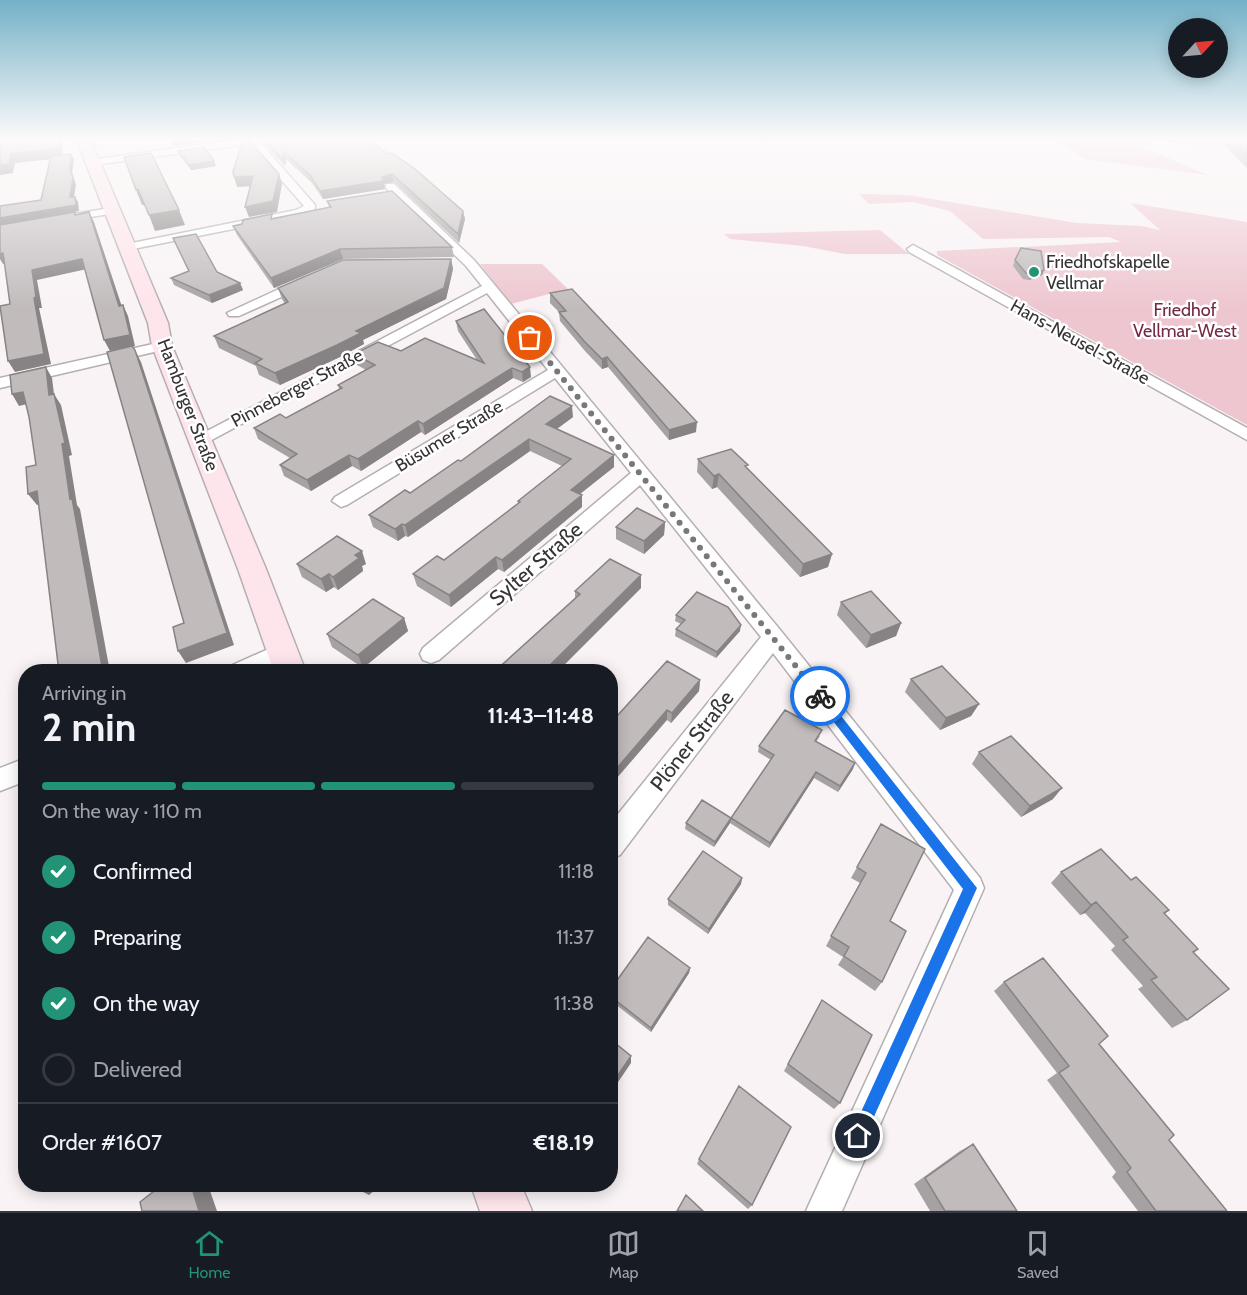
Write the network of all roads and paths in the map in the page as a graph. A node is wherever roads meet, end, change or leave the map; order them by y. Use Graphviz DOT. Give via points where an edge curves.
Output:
graph roads {
  1 [pos="105,195"];
  2 [pos="306,195"];
  3 [pos="395,195"];
  4 [pos="111,211"];
  5 [pos="44,222"];
  6 [pos="127,248"];
  7 [pos="913,249"];
  8 [pos="321,274"];
  9 [pos="489,287"];
  10 [pos="234,313"];
  11 [pos="162,346"];
  12 [pos="557,371"];
  13 [pos="0,383"];
  14 [pos="1247,435"];
  15 [pos="200,439"];
  16 [pos="641,474"];
  17 [pos="341,501"];
  18 [pos="773,637"];
  19 [pos="431,654"];
  20 [pos="286,662"];
  21 [pos="18,772"];
  22 [pos="0,780"];
  23 [pos="618,836"];
  24 [pos="499,1192"];
  25 [pos="506,1211"];
  26 [pos="824,1211"];
  1 -- 4 [label="street, Hamburger Straße"];
  2 -- 6 [label="street" via="317,206"];
  3 -- 9 [label="street"];
  4 -- 5 [label="street"];
  4 -- 6 [label="street, Hamburger Straße"];
  6 -- 11 [label="street, Hamburger Straße" via="158,323"];
  7 -- 14 [label="street, Hans-Neusel-Straße"];
  8 -- 10 [label="street"];
  9 -- 12 [label="street"];
  9 -- 15 [label="street, Pinneberger Straße"];
  11 -- 13 [label="street"];
  11 -- 15 [label="street, Hamburger Straße"];
  12 -- 16 [label="street"];
  12 -- 17 [label="street, Büsumer Straße"];
  15 -- 20 [label="street, Hamburger Straße"];
  16 -- 18 [label="street"];
  16 -- 19 [label="street, Sylter Straße"];
  18 -- 23 [label="street, Plöner Straße"];
  18 -- 26 [label="street" via="970,888"];
  21 -- 22 [label="street"];
  24 -- 25 [label="street"];
}
